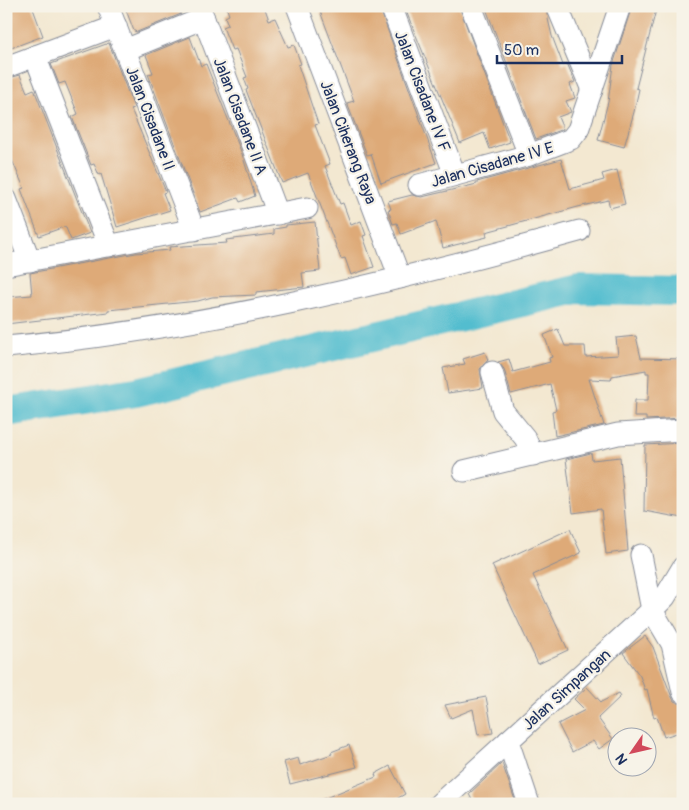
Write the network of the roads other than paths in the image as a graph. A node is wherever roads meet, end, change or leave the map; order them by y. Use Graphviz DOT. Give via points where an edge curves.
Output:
graph roads {
  1 [pos="108,6"];
  2 [pos="297,6"];
  3 [pos="391,6"];
  4 [pos="471,6"];
  5 [pos="557,6"];
  6 [pos="620,6"];
  7 [pos="201,12"];
  8 [pos="116,26"];
  9 [pos="125,50"];
  10 [pos="35,56"];
  11 [pos="6,67"];
  12 [pos="592,90"];
  13 [pos="529,155"];
  14 [pos="455,175"];
  15 [pos="419,185"];
  16 [pos="6,199"];
  17 [pos="307,208"];
  18 [pos="278,214"];
  19 [pos="194,230"];
  20 [pos="580,231"];
  21 [pos="109,246"];
  22 [pos="30,261"];
  23 [pos="6,265"];
  24 [pos="400,278"];
  25 [pos="6,346"];
  26 [pos="492,372"];
  27 [pos="683,430"];
  28 [pos="533,455"];
  29 [pos="464,471"];
  30 [pos="641,555"];
  31 [pos="683,567"];
  32 [pos="652,610"];
  33 [pos="683,692"];
  34 [pos="508,741"];
  35 [pos="439,804"];
  36 [pos="530,804"];
  1 -- 8 [label="street, Jalan Cisadane II"];
  2 -- 24 [label="street, Jalan Ciherang Raya"];
  3 -- 14 [label="street, Jalan Cisadane IV F"];
  4 -- 13 [label="street"];
  5 -- 12 [label="street"];
  6 -- 12 [label="street, Jalan Cisadane IV E"];
  7 -- 9 [label="street, Jalan Cisadane II A"];
  7 -- 18 [label="street, Jalan Cisadane II A"];
  8 -- 9 [label="street, Jalan Cisadane II"];
  8 -- 10 [label="street"];
  9 -- 19 [label="street, Jalan Cisadane II"];
  10 -- 11 [label="street"];
  10 -- 21 [label="street"];
  12 -- 13 [label="street, Jalan Cisadane IV E" via="578,130 571,139"];
  13 -- 14 [label="street, Jalan Cisadane IV E"];
  14 -- 15 [label="street, Jalan Cisadane IV E"];
  16 -- 22 [label="street"];
  17 -- 18 [label="street"];
  18 -- 19 [label="street"];
  19 -- 21 [label="street"];
  20 -- 24 [label="street"];
  21 -- 22 [label="street"];
  22 -- 23 [label="street"];
  24 -- 25 [label="street" via="223,318"];
  26 -- 28 [label="street" via="503,412 525,438"];
  27 -- 28 [label="street" via="618,434"];
  28 -- 29 [label="street"];
  30 -- 32 [label="street"];
  31 -- 32 [label="street, Jalan Simpangan" via="665,597"];
  32 -- 33 [label="street" via="672,644"];
  32 -- 34 [label="street, Jalan Simpangan"];
  34 -- 35 [label="street, Jalan Simpangan"];
  34 -- 36 [label="street"];
}
